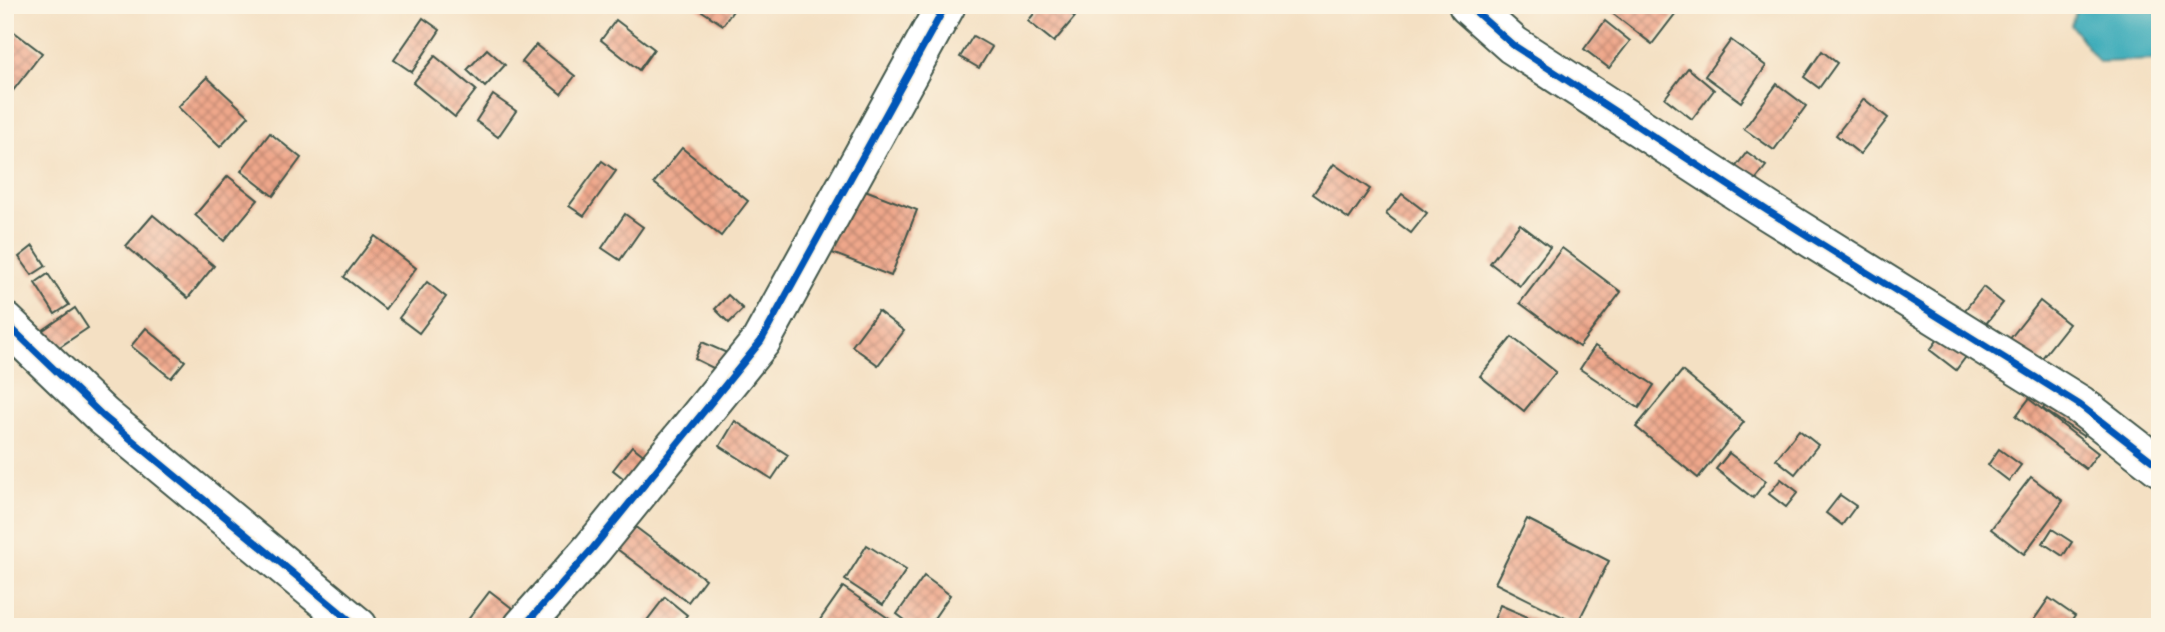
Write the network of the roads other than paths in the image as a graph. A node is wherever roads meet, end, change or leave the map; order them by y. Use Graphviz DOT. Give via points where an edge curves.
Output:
graph roads {
  1 [pos="946,5"];
  2 [pos="1468,5"];
  3 [pos="5,322"];
  4 [pos="2160,467"];
  5 [pos="358,627"];
  6 [pos="523,627"];
  1 -- 6 [label="street" via="761,341"];
  2 -- 4 [label="street" via="1513,45 2080,405"];
  3 -- 5 [label="street" via="103,415"];
}
